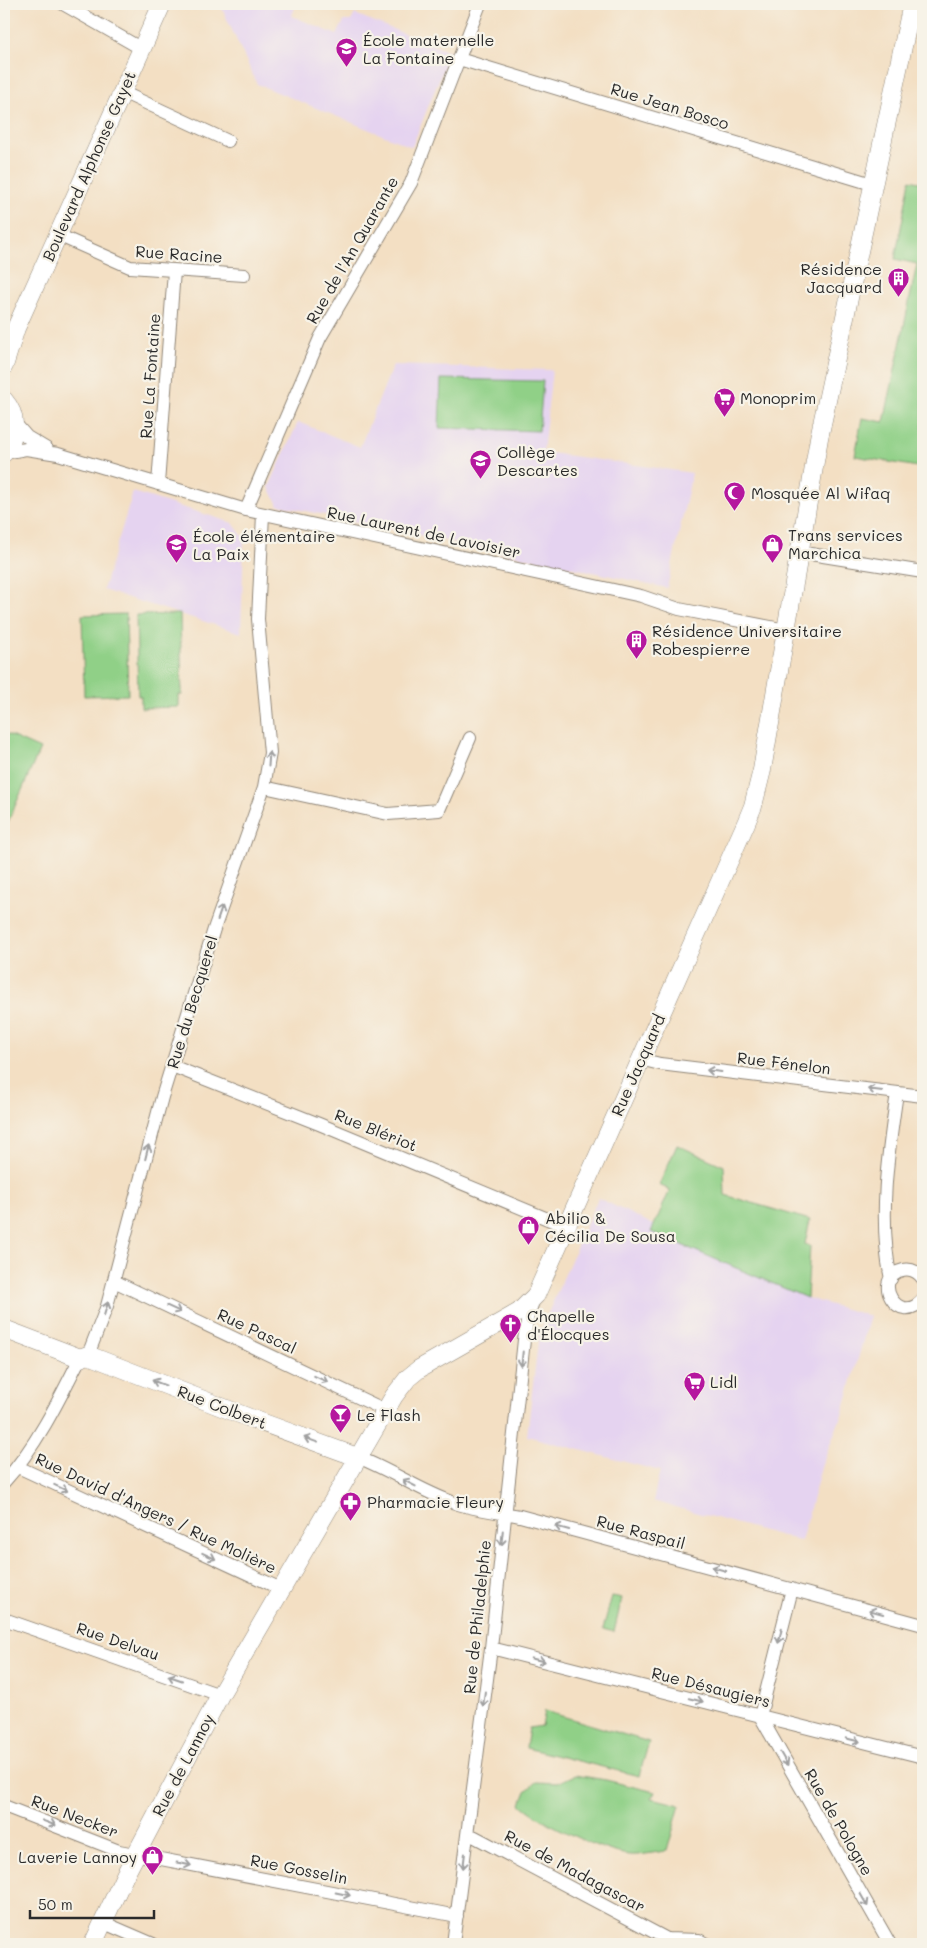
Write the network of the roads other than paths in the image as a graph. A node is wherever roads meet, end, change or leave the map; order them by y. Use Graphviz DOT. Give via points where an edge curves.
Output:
graph roads {
  1 [pos="63,4"];
  2 [pos="162,4"];
  3 [pos="480,4"];
  4 [pos="912,4"];
  5 [pos="142,49"];
  6 [pos="459,59"];
  7 [pos="122,92"];
  8 [pos="228,141"];
  9 [pos="872,184"];
  10 [pos="58,235"];
  11 [pos="174,271"];
  12 [pos="244,275"];
  13 [pos="16,328"];
  14 [pos="4,349"];
  15 [pos="4,366"];
  16 [pos="4,400"];
  17 [pos="14,422"];
  18 [pos="4,453"];
  19 [pos="58,454"];
  20 [pos="158,484"];
  21 [pos="246,510"];
  22 [pos="263,514"];
  23 [pos="798,552"];
  24 [pos="923,572"];
  25 [pos="786,630"];
  26 [pos="470,738"];
  27 [pos="264,787"];
  28 [pos="640,1059"];
  29 [pos="172,1066"];
  30 [pos="897,1093"];
  31 [pos="923,1096"];
  32 [pos="567,1227"];
  33 [pos="891,1279"];
  34 [pos="923,1279"];
  35 [pos="114,1281"];
  36 [pos="536,1295"];
  37 [pos="923,1299"];
  38 [pos="4,1329"];
  39 [pos="84,1356"];
  40 [pos="385,1410"];
  41 [pos="357,1456"];
  42 [pos="9,1474"];
  43 [pos="505,1513"];
  44 [pos="281,1589"];
  45 [pos="792,1589"];
  46 [pos="4,1619"];
  47 [pos="923,1625"];
  48 [pos="491,1648"];
  49 [pos="220,1695"];
  50 [pos="760,1716"];
  51 [pos="923,1757"];
  52 [pos="4,1806"];
  53 [pos="468,1834"];
  54 [pos="136,1854"];
  55 [pos="457,1916"];
  56 [pos="102,1922"];
  57 [pos="669,1941"];
  58 [pos="93,1944"];
  59 [pos="153,1944"];
  60 [pos="453,1944"];
  61 [pos="706,1944"];
  62 [pos="890,1944"];
  1 -- 5 [label="street"];
  2 -- 5 [label="street, Boulevard Alphonse Gayet"];
  3 -- 6 [label="street, Rue de l'An Quarante"];
  4 -- 9 [label="street, Rue Jacquard"];
  5 -- 7 [label="street, Boulevard Alphonse Gayet"];
  6 -- 9 [label="street, Rue Jean Bosco"];
  6 -- 21 [label="street, Rue de l'An Quarante" via="410,183 320,338"];
  7 -- 8 [label="street"];
  7 -- 10 [label="street, Boulevard Alphonse Gayet"];
  9 -- 23 [label="street, Rue Jacquard"];
  10 -- 11 [label="street, Rue Racine" via="130,267"];
  10 -- 13 [label="street, Boulevard Alphonse Gayet"];
  11 -- 12 [label="street, Rue Racine"];
  11 -- 20 [label="street, Rue La Fontaine"];
  13 -- 14 [label="street, Boulevard Alphonse Gayet"];
  13 -- 15 [label="street, Boulevard Alphonse Gayet"];
  16 -- 17 [label="street"];
  17 -- 18 [label="street" via="12,439"];
  17 -- 19 [label="street, Rue Laurent de Lavoisier" via="27,437"];
  18 -- 19 [label="street, Rue Laurent de Lavoisier" via="26,449"];
  19 -- 20 [label="street, Rue Laurent de Lavoisier"];
  20 -- 21 [label="street, Rue Laurent de Lavoisier"];
  21 -- 22 [label="street, Rue Laurent de Lavoisier"];
  22 -- 25 [label="street, Rue Laurent de Lavoisier" via="641,596 679,609"];
  27 -- 22 [label="street, Rue du Becquerel, one-way" via="270,753 258,619"];
  23 -- 24 [label="street"];
  23 -- 25 [label="street, Rue Jacquard"];
  25 -- 28 [label="street, Rue Jacquard" via="754,806"];
  26 -- 27 [label="street" via="439,810 388,814"];
  29 -- 27 [label="street, Rue du Becquerel, one-way" via="214,929"];
  30 -- 28 [label="street, Rue Fénelon, one-way"];
  28 -- 32 [label="street, Rue Jacquard"];
  29 -- 32 [label="street, Rue Blériot"];
  35 -- 29 [label="street, Rue du Becquerel, one-way"];
  30 -- 31 [label="street, Rue Fénelon"];
  30 -- 33 [label="street" via="886,1169 886,1257"];
  32 -- 36 [label="street, Rue Jacquard"];
  33 -- 34 [label="street" via="894,1274 906,1270 917,1272"];
  33 -- 37 [label="street" via="889,1296 897,1305 903,1308 914,1306"];
  39 -- 35 [label="street, Rue du Becquerel, one-way" via="103,1320"];
  35 -- 40 [label="street, Rue Pascal, one-way"];
  36 -- 40 [label="street, Rue Jacquard" via="519,1312 413,1374"];
  36 -- 43 [label="street, Rue de Philadelphie, one-way" via="524,1340"];
  38 -- 39 [label="street, Rue Colbert"];
  41 -- 39 [label="street, Rue Colbert, one-way"];
  39 -- 42 [label="street, Rue du Becquerel"];
  40 -- 41 [label="street, Rue Jacquard"];
  43 -- 41 [label="street, Rue Raspail, one-way" via="453,1502 413,1486"];
  41 -- 44 [label="street, Rue de Lannoy"];
  42 -- 44 [label="street, Rue David d'Angers / Rue Molière, one-way"];
  45 -- 43 [label="street, Rue Raspail, one-way"];
  43 -- 48 [label="street, Rue de Philadelphie, one-way"];
  44 -- 49 [label="street, Rue de Lannoy"];
  47 -- 45 [label="street, Rue Raspail, one-way"];
  45 -- 50 [label="street, one-way"];
  49 -- 46 [label="street, Rue Delvau, one-way"];
  48 -- 50 [label="street, Rue Désaugiers, one-way"];
  48 -- 53 [label="street, Rue de Philadelphie, one-way"];
  49 -- 54 [label="street, Rue de Lannoy"];
  50 -- 51 [label="street, Rue Désaugiers, one-way"];
  50 -- 62 [label="street, Rue de Pologne, one-way"];
  52 -- 54 [label="street, Rue Necker, one-way" via="120,1851"];
  53 -- 55 [label="street, Rue de Philadelphie, one-way"];
  53 -- 57 [label="street, Rue de Madagascar"];
  54 -- 55 [label="street, Rue Gosselin, one-way"];
  54 -- 56 [label="street, Rue de Lannoy"];
  55 -- 60 [label="street, Rue de Philadelphie"];
  56 -- 58 [label="street, Rue de Lannoy"];
  56 -- 59 [label="street"];
  57 -- 61 [label="street, Rue de Madagascar" via="699,1940"];
}
